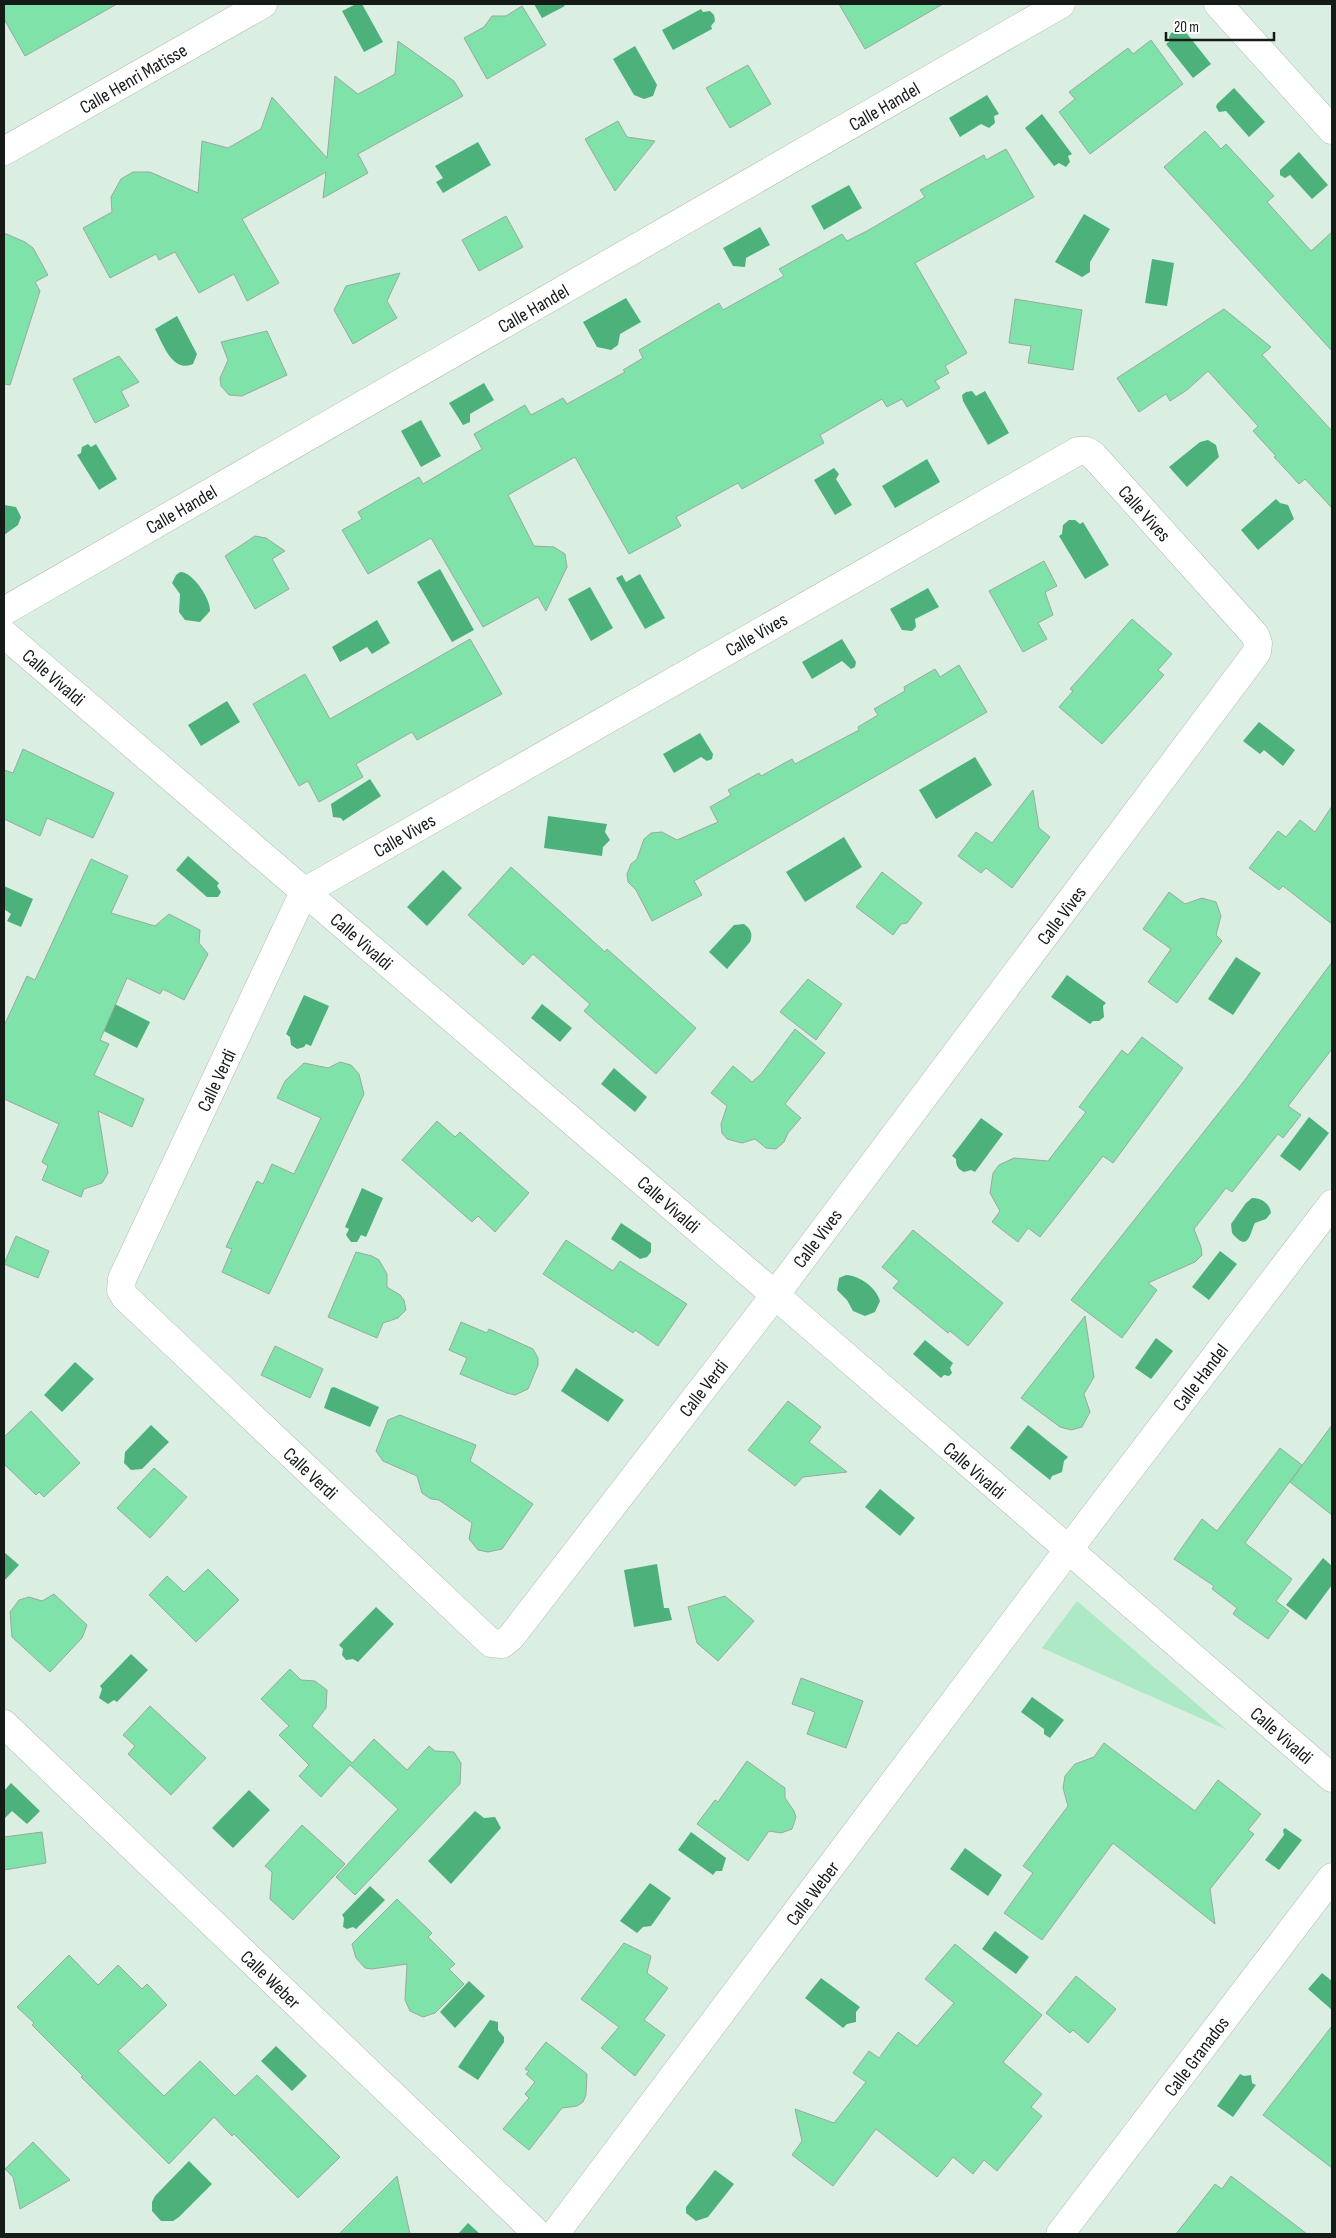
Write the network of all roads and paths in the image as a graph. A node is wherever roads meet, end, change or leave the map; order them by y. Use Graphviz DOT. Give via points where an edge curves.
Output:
graph roads {
  1 [pos="263,4"];
  2 [pos="1062,4"];
  3 [pos="1218,4"];
  4 [pos="1332,130"];
  5 [pos="4,151"];
  6 [pos="4,611"];
  7 [pos="4,634"];
  8 [pos="304,892"];
  9 [pos="1332,1204"];
  10 [pos="775,1295"];
  11 [pos="1068,1550"];
  12 [pos="6,1731"];
  13 [pos="1332,1778"];
  14 [pos="1332,1877"];
  15 [pos="1324,1896"];
  16 [pos="538,2234"];
  17 [pos="555,2234"];
  18 [pos="1060,2234"];
  1 -- 5 [label="street, Calle Henri Matisse"];
  2 -- 6 [label="street, Calle Handel"];
  3 -- 4 [label="street"];
  7 -- 8 [label="street, Calle Vivaldi"];
  8 -- 10 [label="street, Calle Vivaldi"];
  8 -- 10 [label="street, Calle Verdi" via="122,1278 121,1290 487,1639 502,1644 511,1637"];
  8 -- 10 [label="street, Calle Vives" via="1074,452 1087,451 1094,456 1255,635 1258,652"];
  9 -- 11 [label="street, Calle Handel"];
  10 -- 11 [label="street, Calle Vivaldi"];
  11 -- 13 [label="street, Calle Vivaldi"];
  11 -- 17 [label="street, Calle Weber"];
  12 -- 16 [label="street, Calle Weber"];
  14 -- 15 [label="street, Calle Granados"];
  15 -- 18 [label="street, Calle Granados"];
}
